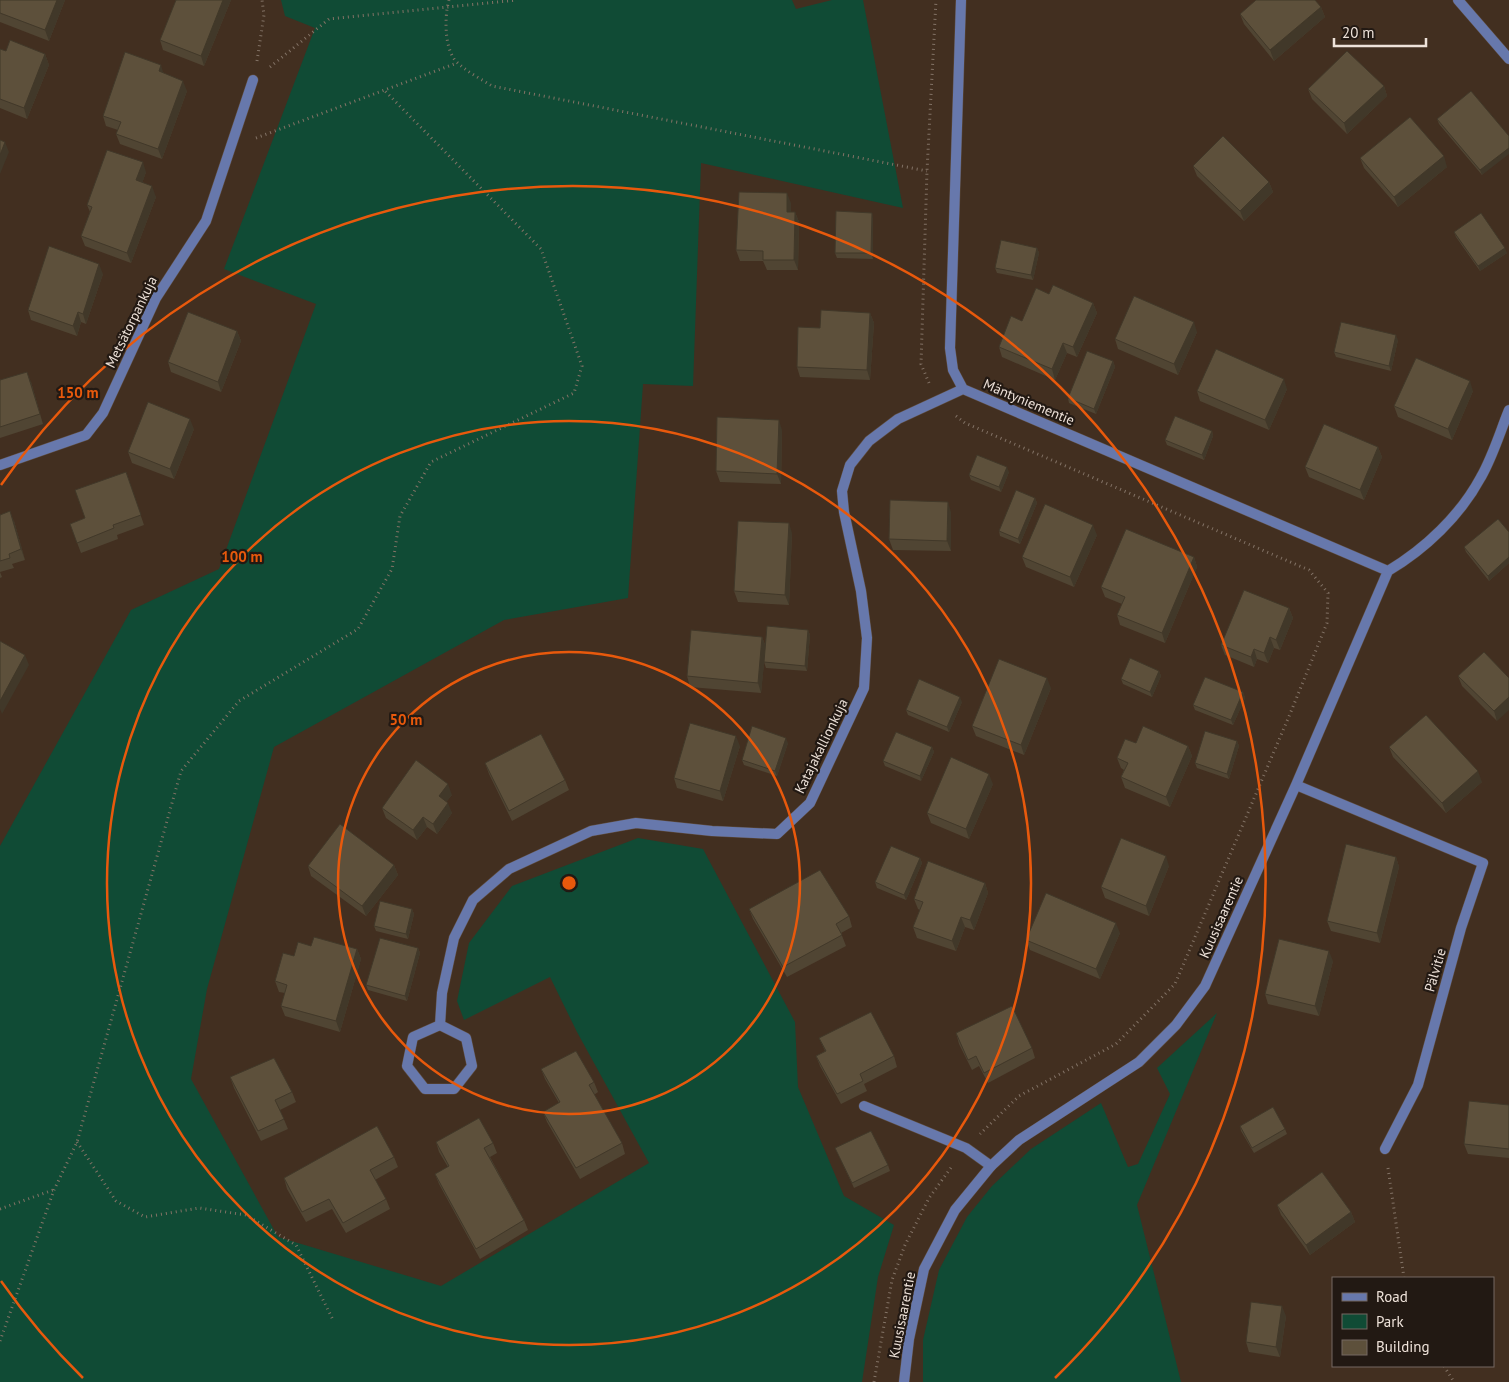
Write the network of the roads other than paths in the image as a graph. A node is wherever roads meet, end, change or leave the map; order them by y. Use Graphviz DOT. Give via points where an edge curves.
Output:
graph roads {
  1 [pos="962,0"];
  2 [pos="1458,0"];
  3 [pos="1509,59"];
  4 [pos="254,80"];
  5 [pos="964,389"];
  6 [pos="1509,410"];
  7 [pos="0,465"];
  8 [pos="1388,571"];
  9 [pos="1296,785"];
  10 [pos="440,1025"];
  11 [pos="864,1106"];
  12 [pos="1385,1149"];
  13 [pos="991,1166"];
  14 [pos="904,1382"];
  1 -- 5 [label="street, Mäntyniementie" via="950,348 953,370"];
  2 -- 3 [label="street"];
  4 -- 7 [label="street, Metsätorpankuja" via="206,221 156,298 103,413 86,436"];
  5 -- 8 [label="street, Mäntyniementie"];
  5 -- 10 [label="street, Katajakallionkuja" via="898,419 869,442 850,465 842,491 867,638 864,688 810,803 777,834 636,823 591,831 509,869 473,900 454,938 442,993"];
  6 -- 8 [label="street" via="1481,477 1457,514 1410,558"];
  8 -- 9 [label="street, Kuusisaarentie"];
  9 -- 12 [label="street, Pälvitie" via="1483,863 1461,928 1418,1085"];
  9 -- 13 [label="street, Kuusisaarentie" via="1205,986 1176,1025 1139,1062 1019,1140"];
  10 -- 10 [label="street" via="414,1037 407,1066 425,1089 454,1089 472,1066 466,1038"];
  11 -- 13 [label="street" via="966,1148"];
  13 -- 14 [label="street, Kuusisaarentie" via="955,1210 924,1269 908,1339"];
}
